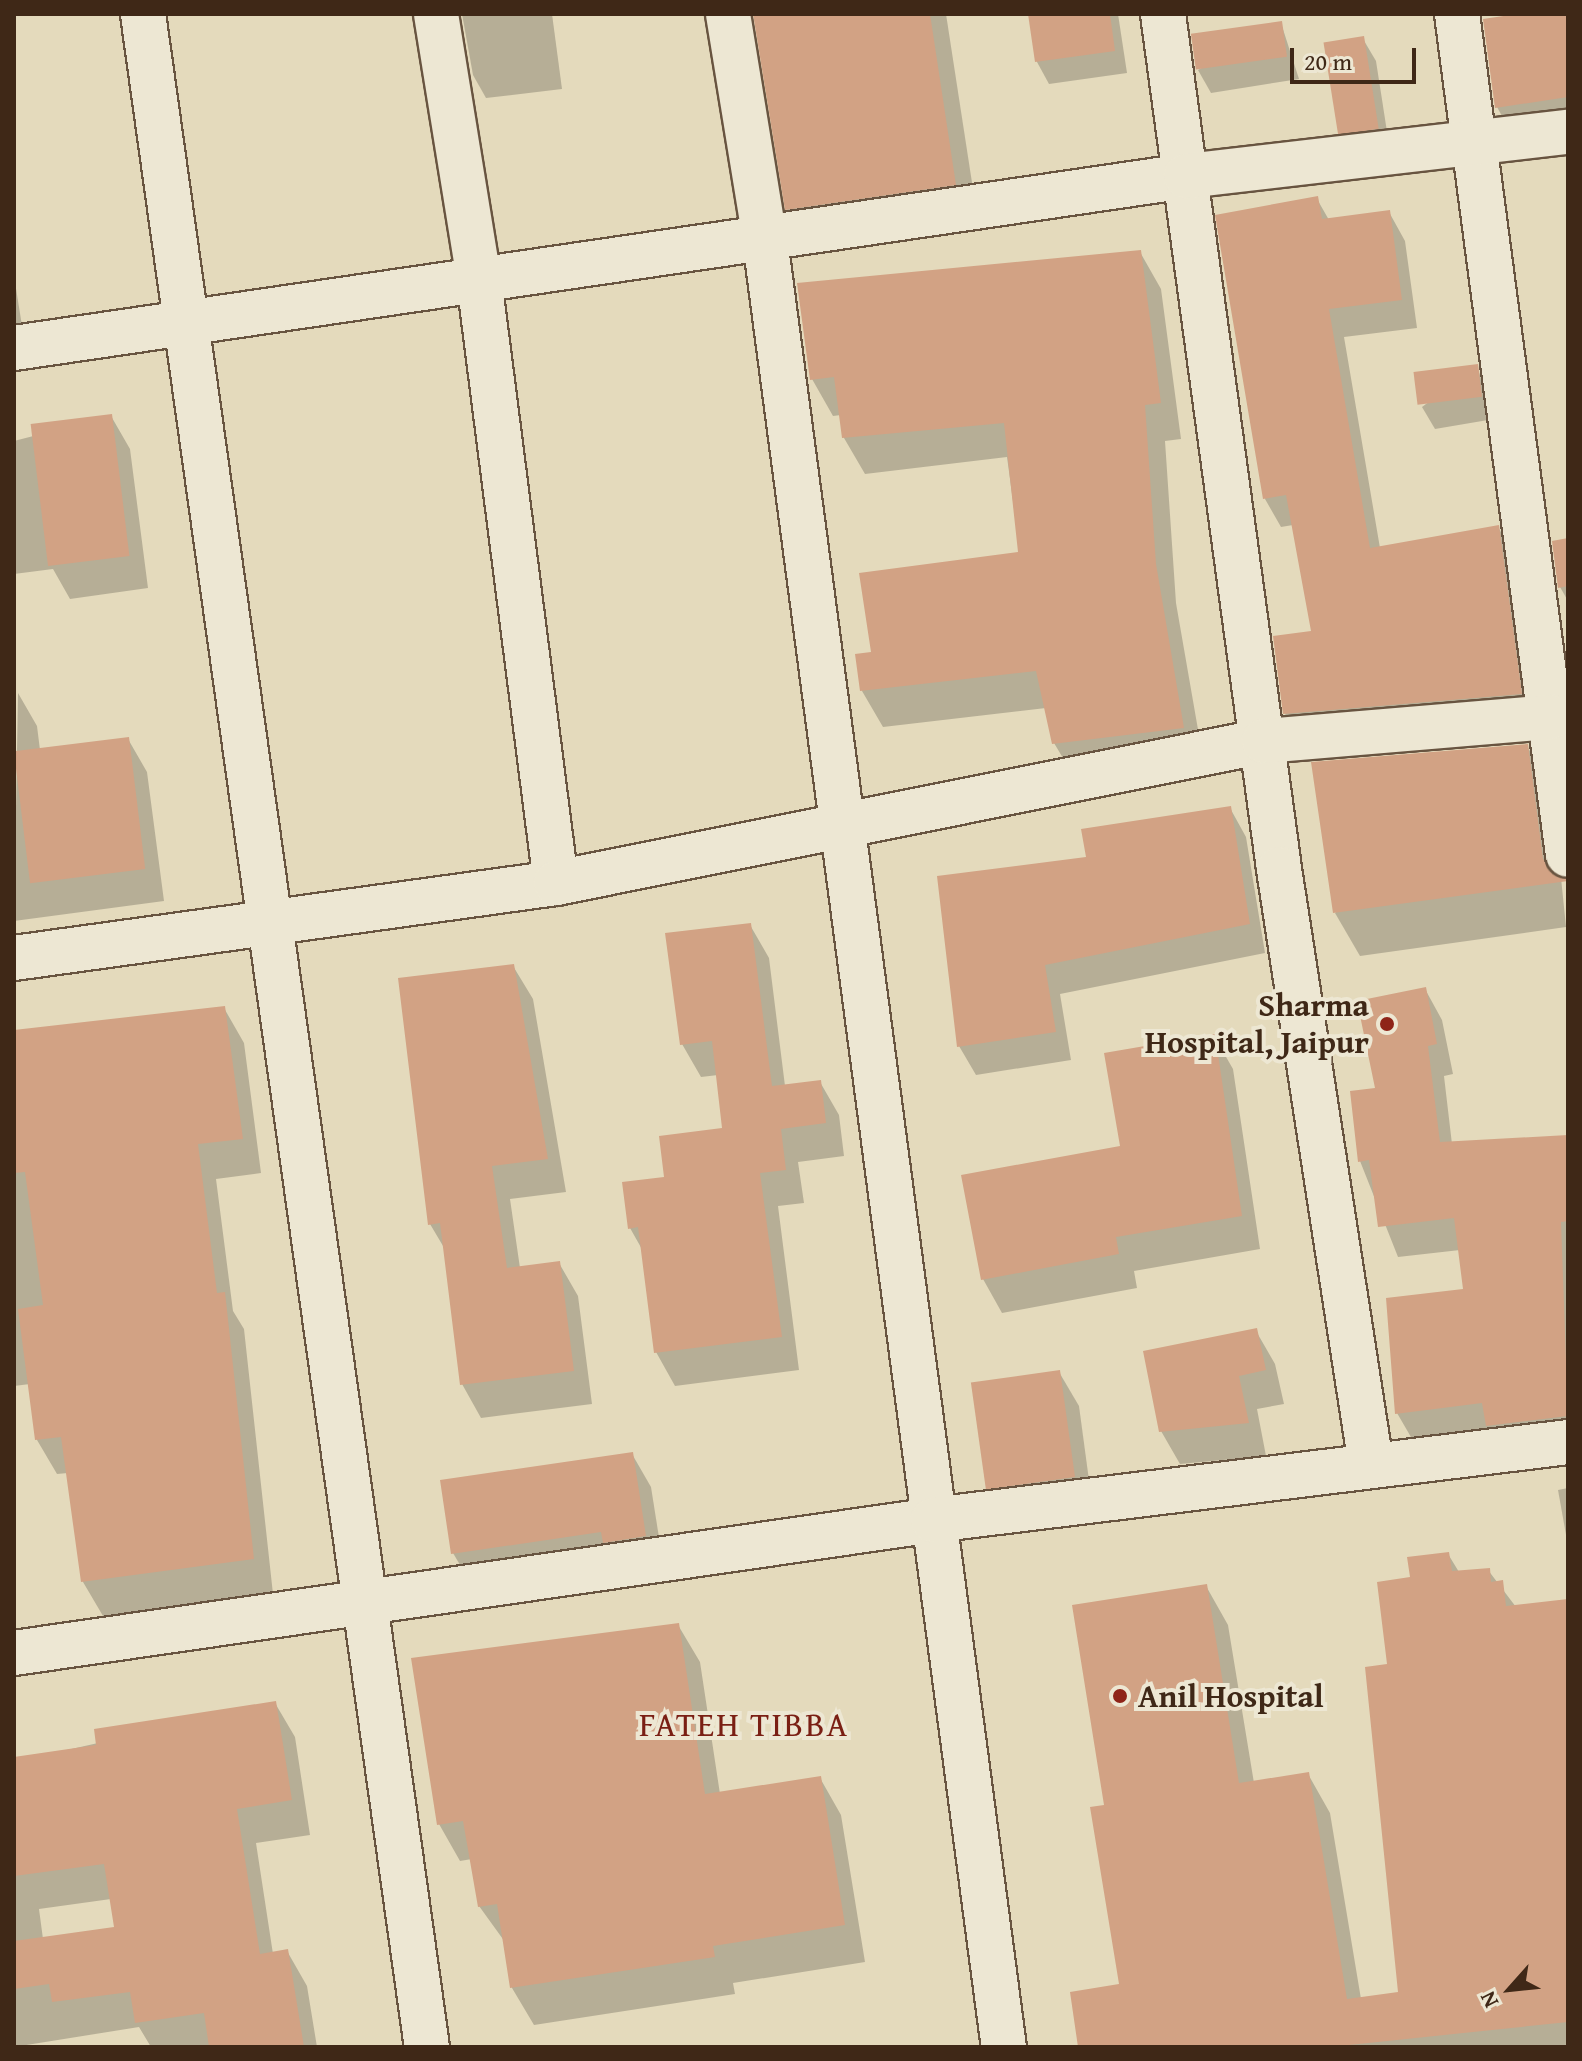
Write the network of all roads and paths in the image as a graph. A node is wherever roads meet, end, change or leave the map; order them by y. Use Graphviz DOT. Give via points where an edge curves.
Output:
graph roads {
  1 [pos="143,14"];
  2 [pos="436,14"];
  3 [pos="728,14"];
  4 [pos="1163,14"];
  5 [pos="1457,14"];
  6 [pos="1568,132"];
  7 [pos="1472,140"];
  8 [pos="1186,176"];
  9 [pos="765,240"];
  10 [pos="479,280"];
  11 [pos="189,322"];
  12 [pos="14,348"];
  13 [pos="1551,717"];
  14 [pos="1264,741"];
  15 [pos="845,825"];
  16 [pos="1568,855"];
  17 [pos="556,883"];
  18 [pos="270,926"];
  19 [pos="14,958"];
  20 [pos="1568,1442"];
  21 [pos="1371,1465"];
  22 [pos="933,1520"];
  23 [pos="363,1605"];
  24 [pos="14,1653"];
  25 [pos="427,2047"];
  26 [pos="1004,2047"];
  1 -- 11 [label="street"];
  2 -- 10 [label="street"];
  3 -- 9 [label="street"];
  4 -- 8 [label="street"];
  5 -- 7 [label="street"];
  6 -- 7 [label="street"];
  7 -- 8 [label="street"];
  7 -- 13 [label="street"];
  8 -- 9 [label="street"];
  8 -- 14 [label="street"];
  9 -- 10 [label="street"];
  9 -- 15 [label="street"];
  10 -- 11 [label="street"];
  10 -- 17 [label="street"];
  11 -- 12 [label="street"];
  11 -- 18 [label="street"];
  13 -- 14 [label="street"];
  13 -- 16 [label="street"];
  14 -- 15 [label="street"];
  14 -- 21 [label="street"];
  15 -- 17 [label="street"];
  15 -- 22 [label="street"];
  17 -- 18 [label="street"];
  18 -- 19 [label="street"];
  18 -- 23 [label="street"];
  20 -- 21 [label="street"];
  21 -- 22 [label="street"];
  22 -- 23 [label="street"];
  22 -- 26 [label="street"];
  23 -- 24 [label="street"];
  23 -- 25 [label="street"];
}
